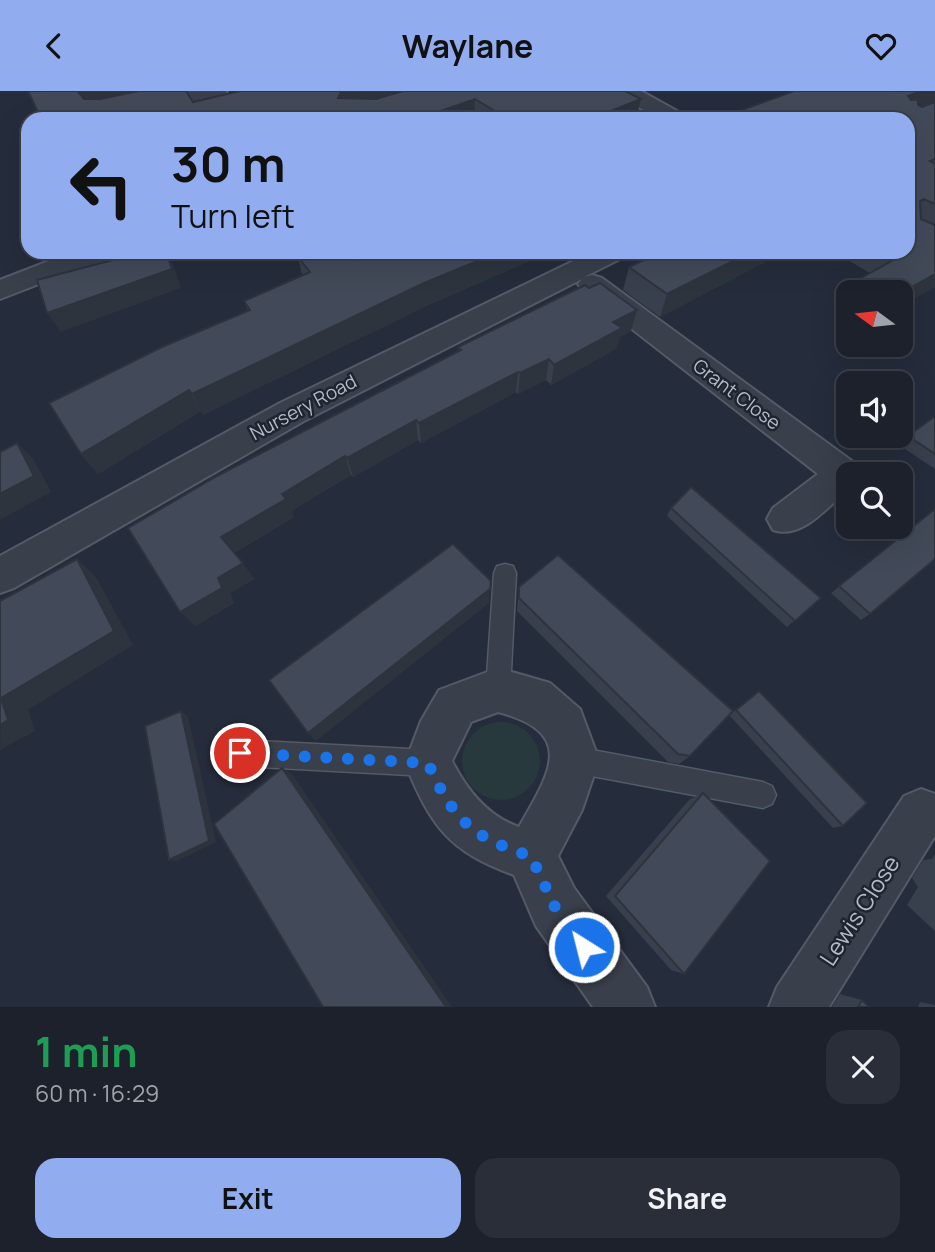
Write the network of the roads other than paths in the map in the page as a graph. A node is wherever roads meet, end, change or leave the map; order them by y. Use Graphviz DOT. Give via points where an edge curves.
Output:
graph roads {
  1 [pos="217,91"];
  2 [pos="628,92"];
  3 [pos="116,111"];
  4 [pos="664,112"];
  5 [pos="73,259"];
  6 [pos="89,259"];
  7 [pos="116,259"];
  8 [pos="598,259"];
  9 [pos="574,270"];
  10 [pos="0,290"];
  11 [pos="786,519"];
  12 [pos="505,573"];
  13 [pos="0,576"];
  14 [pos="498,690"];
  15 [pos="240,753"];
  16 [pos="576,759"];
  17 [pos="428,763"];
  18 [pos="763,795"];
  19 [pos="921,813"];
  20 [pos="531,856"];
  21 [pos="627,1007"];
  22 [pos="797,1007"];
  1 -- 3 [label="street"];
  2 -- 4 [label="street"];
  5 -- 10 [label="street"];
  6 -- 7 [label="street"];
  8 -- 9 [label="street, Nursery Road"];
  9 -- 11 [label="street, Grant Close" via="843,474"];
  9 -- 13 [label="street, Nursery Road" via="292,412"];
  12 -- 14 [label="lane"];
  14 -- 16 [label="street" via="534,699 564,725"];
  14 -- 17 [label="street" via="455,706"];
  15 -- 17 [label="lane"];
  16 -- 18 [label="lane"];
  16 -- 20 [label="street" via="565,793"];
  17 -- 20 [label="street" via="445,799 466,825 495,845"];
  19 -- 22 [label="street, Lewis Close"];
  20 -- 21 [label="street" via="555,907"];
}
